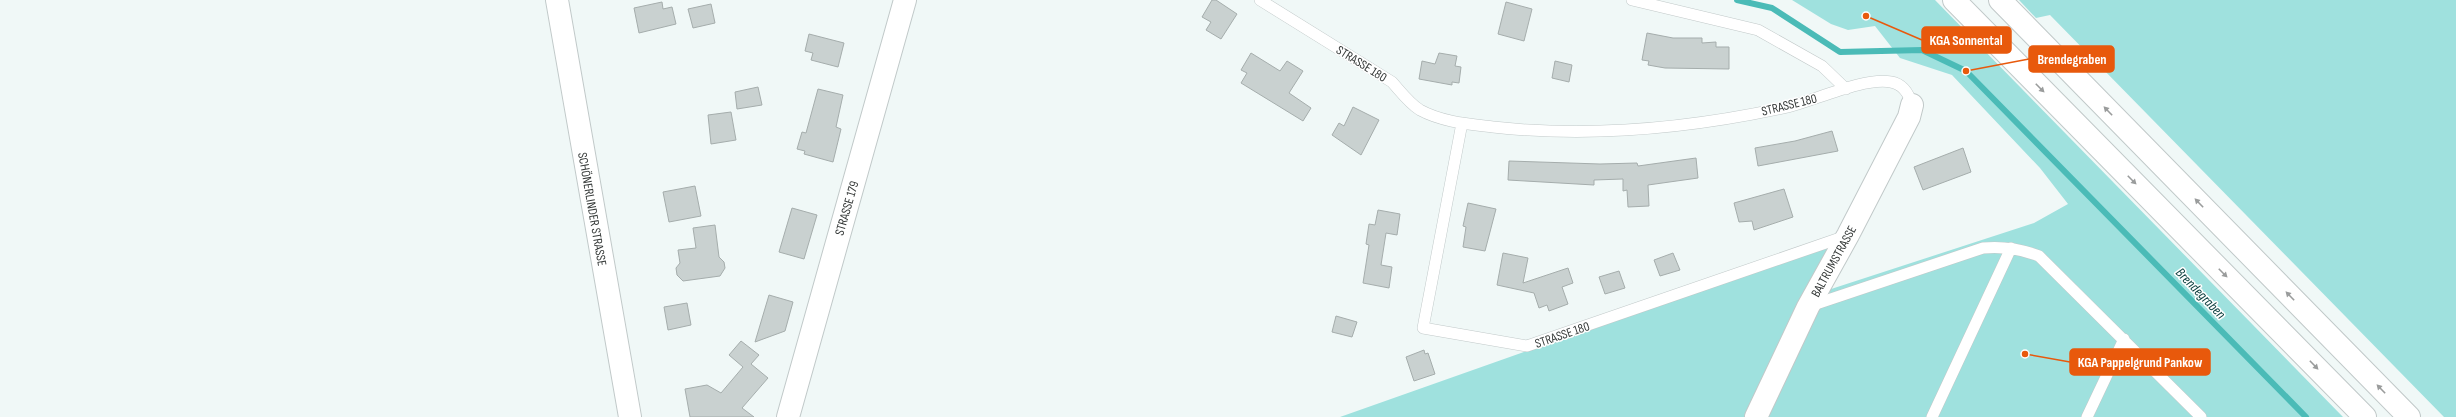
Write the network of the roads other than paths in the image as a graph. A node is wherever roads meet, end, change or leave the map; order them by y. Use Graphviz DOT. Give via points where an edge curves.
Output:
graph roads {
  1 [pos="557,0"];
  2 [pos="905,0"];
  3 [pos="1260,0"];
  4 [pos="1632,0"];
  5 [pos="1954,0"];
  6 [pos="2000,0"];
  7 [pos="1846,89"];
  8 [pos="1912,105"];
  9 [pos="1462,123"];
  10 [pos="1848,235"];
  11 [pos="2011,248"];
  12 [pos="1808,307"];
  13 [pos="2124,339"];
  14 [pos="630,417"];
  15 [pos="788,417"];
  16 [pos="1756,417"];
  17 [pos="1932,417"];
  18 [pos="2087,417"];
  19 [pos="2202,417"];
  20 [pos="2365,417"];
  21 [pos="2409,417"];
  1 -- 14 [label="main road, SCHÖNERLINDER STRASSE"];
  2 -- 15 [label="main road, STRASSE 179"];
  3 -- 9 [label="lane, STRASSE 180" via="1392,82 1420,110"];
  4 -- 7 [label="lane" via="1758,30 1822,66"];
  5 -- 20 [label="main road, one-way"];
  21 -- 6 [label="main road, one-way"];
  7 -- 8 [label="lane, STRASSE 180" via="1876,82 1891,82 1902,87 1909,95"];
  7 -- 9 [label="lane, STRASSE 180" via="1789,106 1717,120 1643,129 1580,132 1509,129"];
  8 -- 10 [label="main road, BALTRUMSTRASSE" via="1909,117"];
  9 -- 10 [label="lane, STRASSE 180" via="1423,328 1527,346"];
  10 -- 12 [label="main road, BALTRUMSTRASSE"];
  11 -- 12 [label="lane" via="1983,248"];
  11 -- 13 [label="lane" via="2039,256"];
  11 -- 17 [label="lane"];
  12 -- 16 [label="main road, BALTRUMSTRASSE"];
  13 -- 18 [label="lane"];
  13 -- 19 [label="lane"];
}
